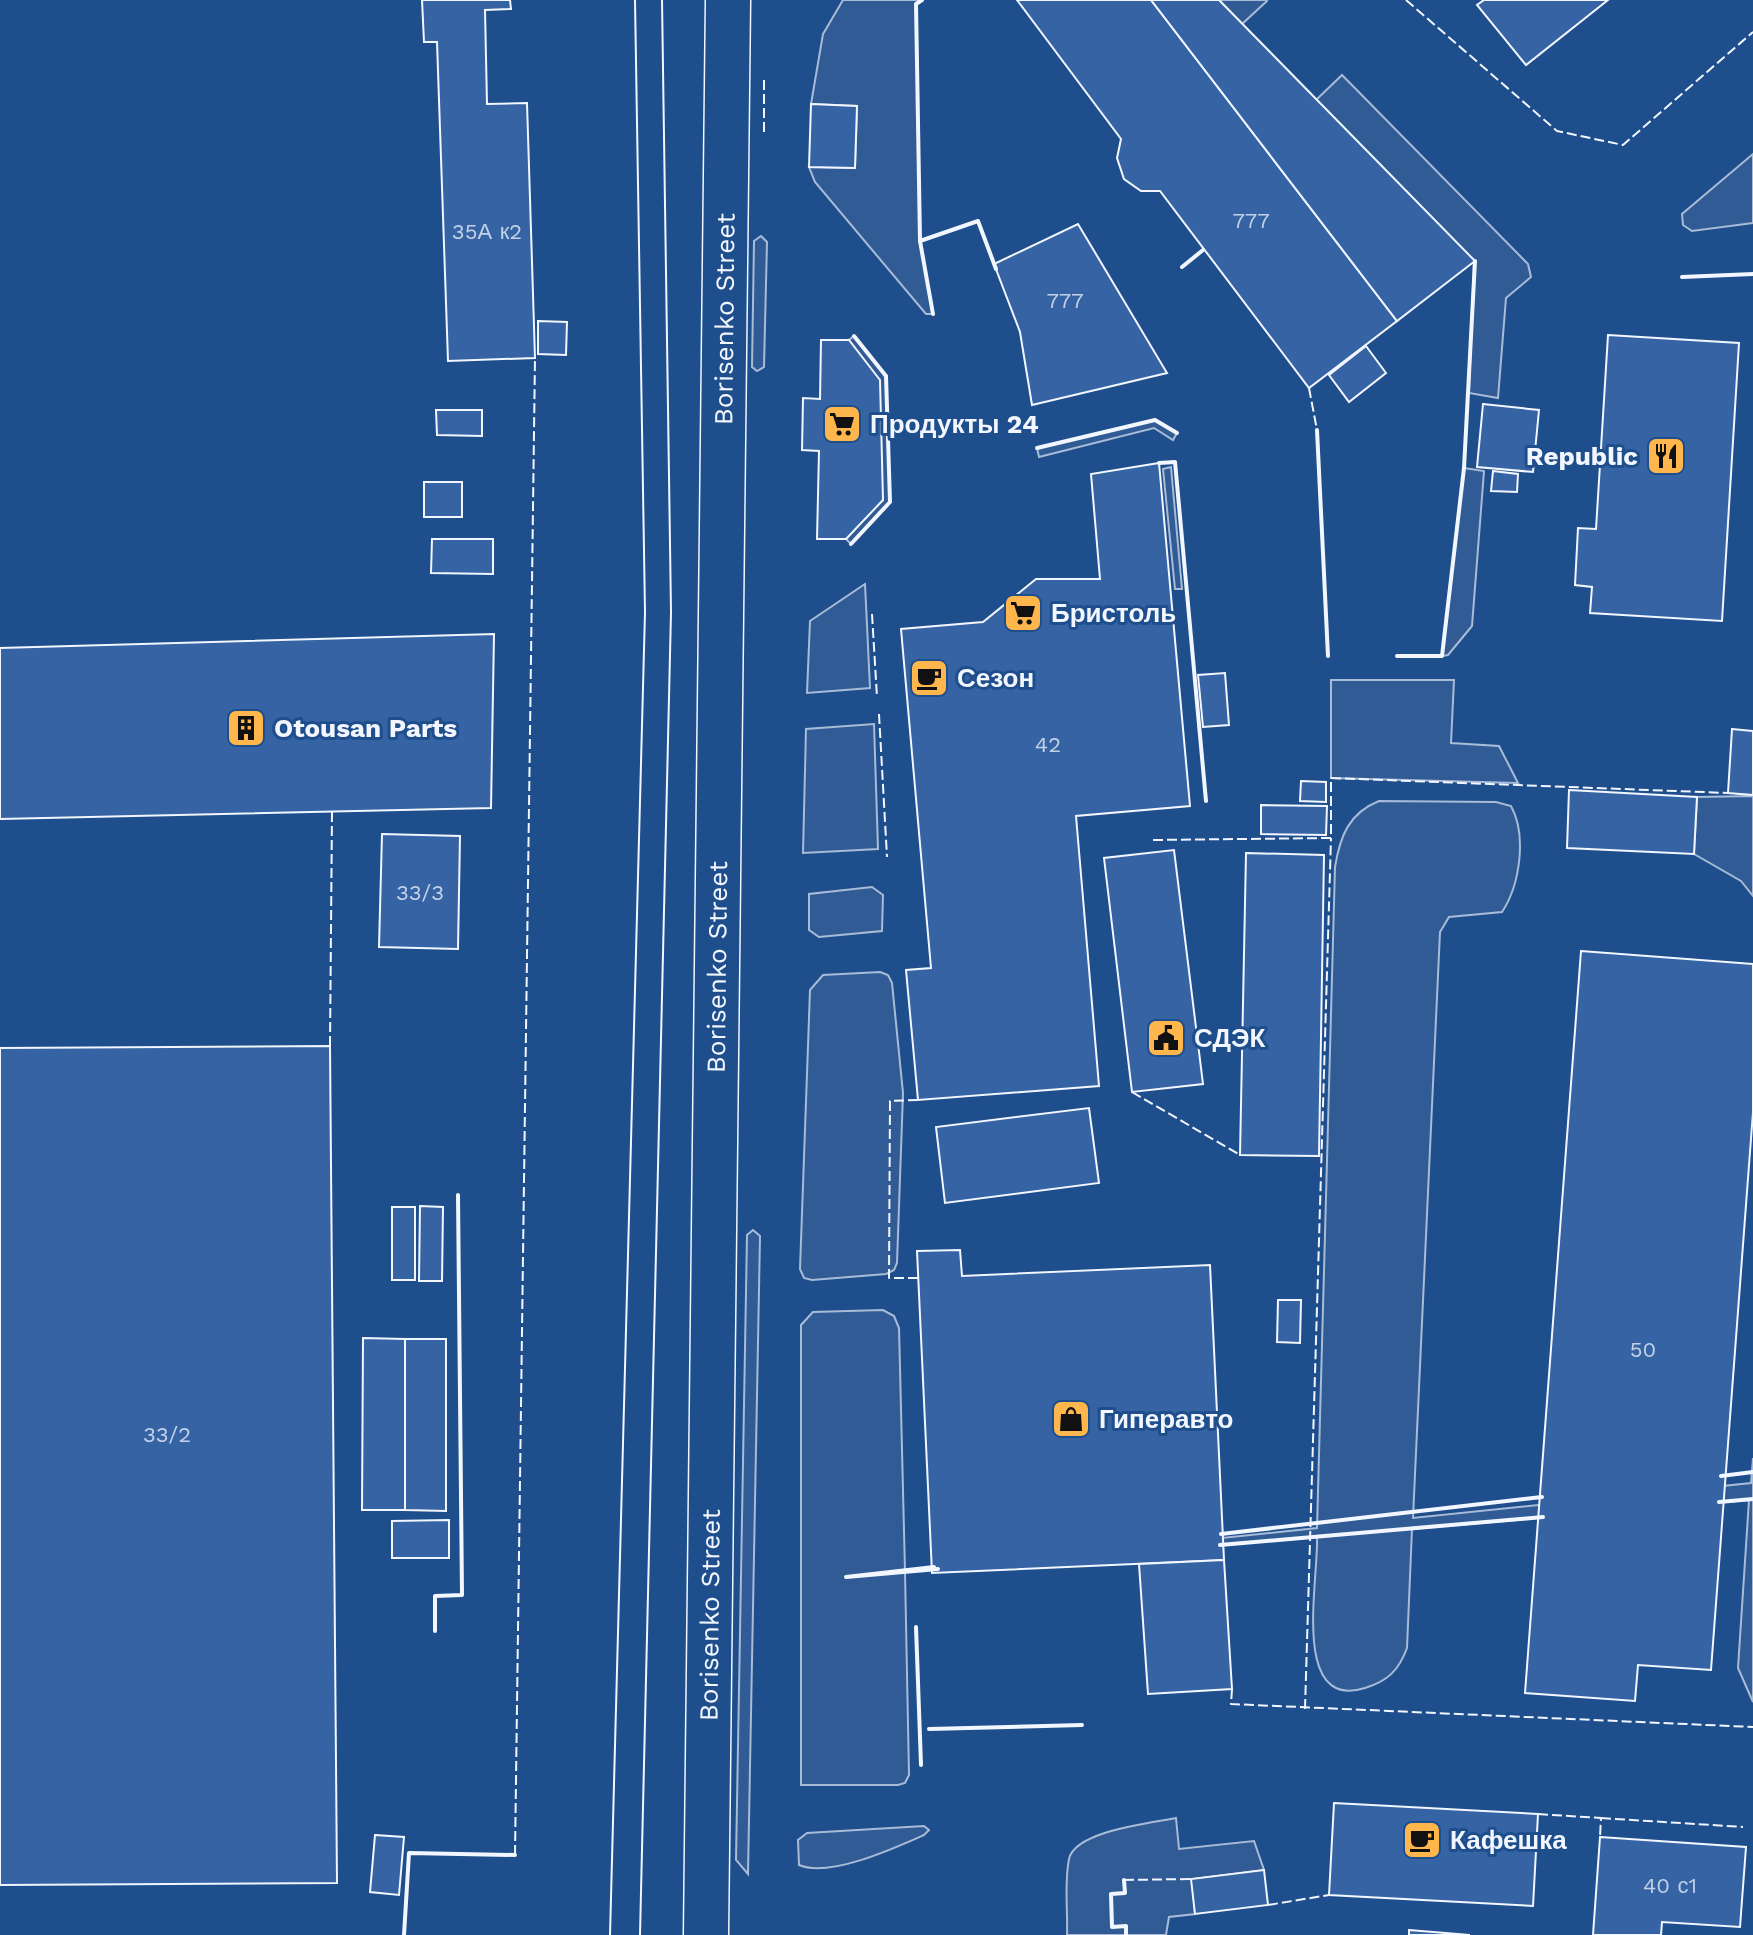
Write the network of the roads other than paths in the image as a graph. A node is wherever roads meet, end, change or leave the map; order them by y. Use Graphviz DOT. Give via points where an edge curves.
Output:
graph roads {
  1 [pos="728,0"];
  2 [pos="706,1935"];
  1 -- 2 [label="main road, Borisenko Street"];
}
